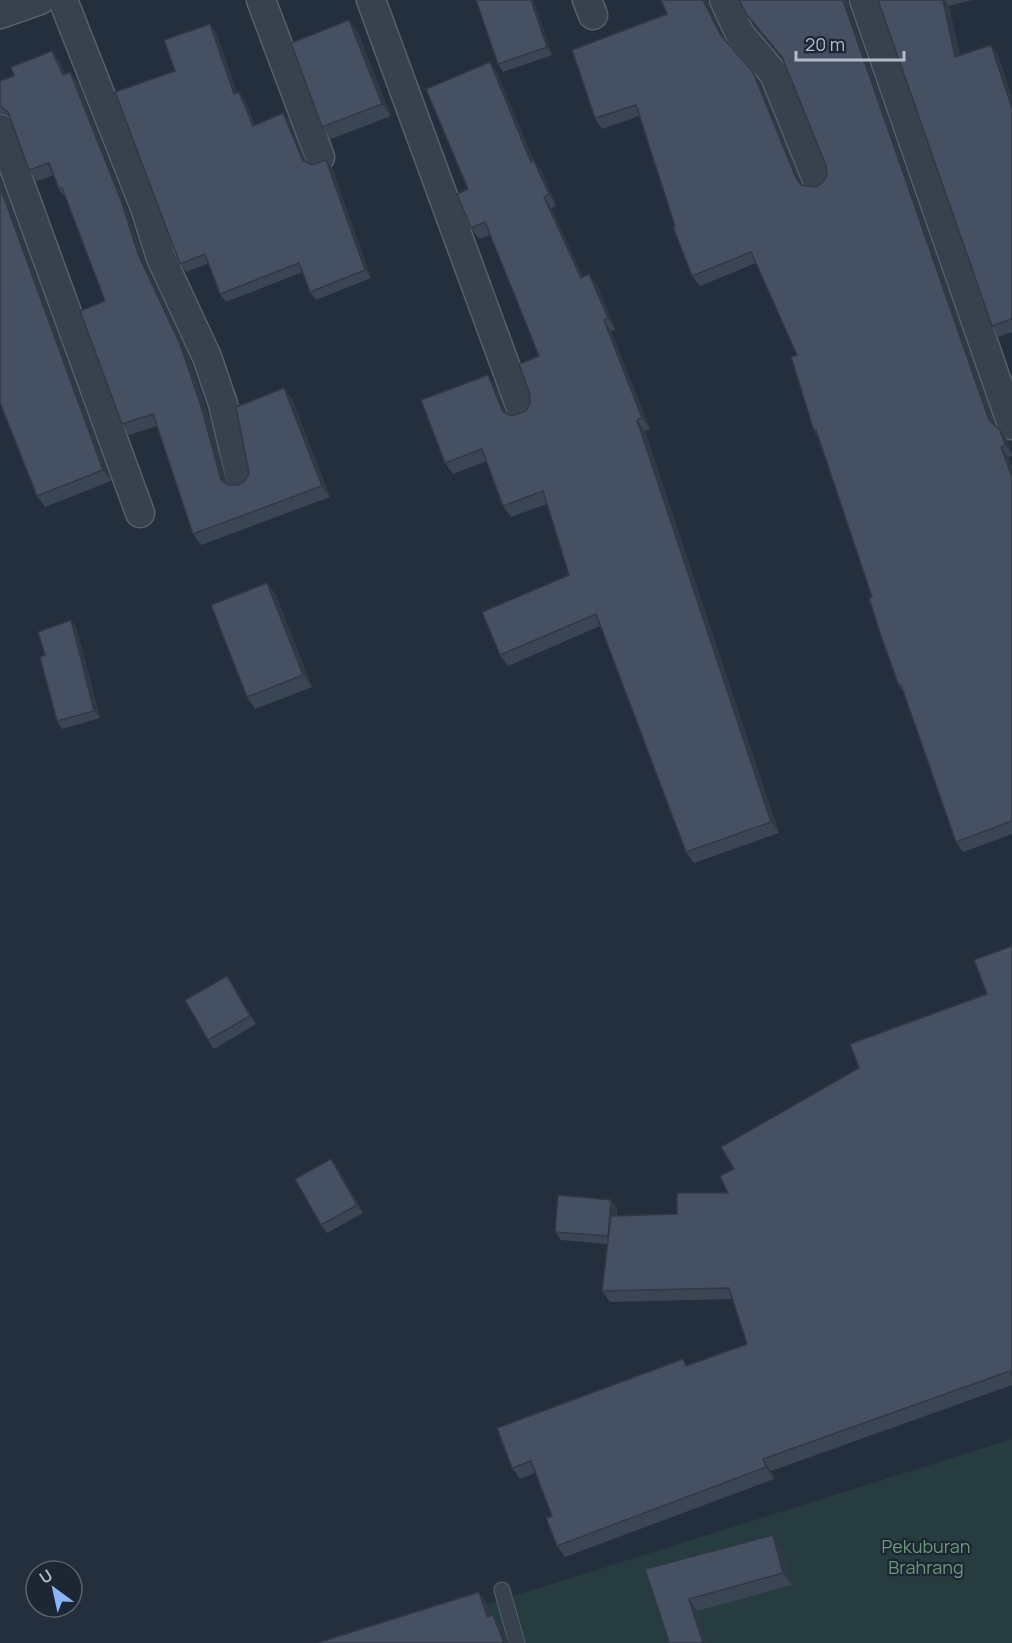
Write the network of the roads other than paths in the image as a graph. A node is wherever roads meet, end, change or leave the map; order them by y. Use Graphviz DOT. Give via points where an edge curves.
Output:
graph roads {
  1 [pos="40,0"];
  2 [pos="63,0"];
  3 [pos="261,0"];
  4 [pos="371,0"];
  5 [pos="724,0"];
  6 [pos="864,0"];
  7 [pos="0,14"];
  8 [pos="0,129"];
  9 [pos="320,157"];
  10 [pos="818,182"];
  11 [pos="522,411"];
  12 [pos="1012,425"];
  13 [pos="240,480"];
  14 [pos="140,513"];
  15 [pos="502,1590"];
  16 [pos="517,1643"];
  1 -- 7 [label="street"];
  2 -- 13 [label="street" via="161,258 207,357 223,404"];
  3 -- 9 [label="street"];
  4 -- 11 [label="street"];
  5 -- 10 [label="street" via="740,34 774,74"];
  6 -- 12 [label="street"];
  8 -- 14 [label="street"];
  15 -- 16 [label="lane"];
}
